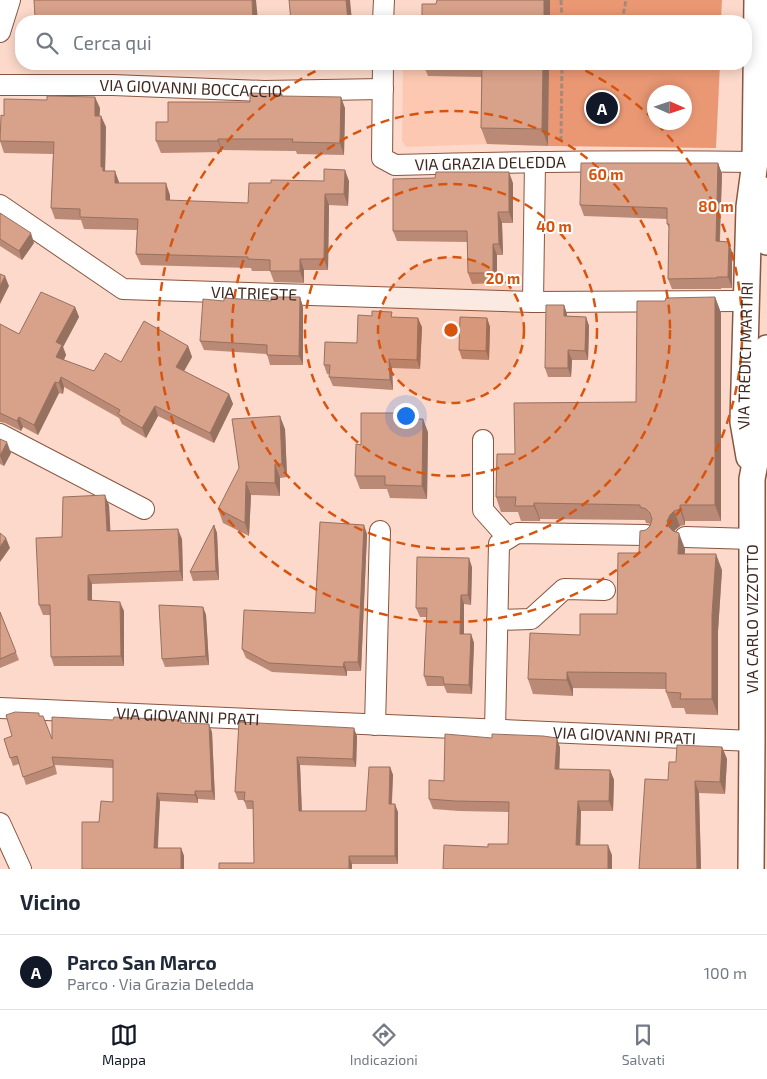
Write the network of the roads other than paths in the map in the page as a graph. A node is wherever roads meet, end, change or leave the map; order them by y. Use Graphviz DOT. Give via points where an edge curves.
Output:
graph roads {
  1 [pos="10,0"];
  2 [pos="384,0"];
  3 [pos="756,0"];
  4 [pos="383,15"];
  5 [pos="0,32"];
  6 [pos="383,70"];
  7 [pos="0,85"];
  8 [pos="383,89"];
  9 [pos="535,162"];
  10 [pos="755,162"];
  11 [pos="0,205"];
  12 [pos="758,237"];
  13 [pos="738,301"];
  14 [pos="533,302"];
  15 [pos="761,354"];
  16 [pos="0,434"];
  17 [pos="483,440"];
  18 [pos="144,509"];
  19 [pos="380,531"];
  20 [pos="646,535"];
  21 [pos="685,536"];
  22 [pos="508,538"];
  23 [pos="752,539"];
  24 [pos="605,590"];
  25 [pos="497,620"];
  26 [pos="0,708"];
  27 [pos="375,725"];
  28 [pos="495,730"];
  29 [pos="752,741"];
  30 [pos="0,823"];
  31 [pos="22,869"];
  32 [pos="751,869"];
  1 -- 5 [label="street"];
  2 -- 4 [label="street"];
  3 -- 10 [label="street, VIA TREDICI MARTIRI"];
  6 -- 8 [label="street, VIA GRAZIA DELEDDA"];
  7 -- 8 [label="street, VIA GIOVANNI BOCCACCIO"];
  8 -- 9 [label="street, VIA GRAZIA DELEDDA" via="382,158 395,165"];
  9 -- 10 [label="street, VIA GRAZIA DELEDDA"];
  9 -- 14 [label="street"];
  10 -- 12 [label="street, VIA TREDICI MARTIRI" via="749,208"];
  11 -- 14 [label="street, VIA TRIESTE" via="123,289"];
  12 -- 15 [label="street, VIA TREDICI MARTIRI" via="755,249"];
  13 -- 14 [label="street, VIA TRIESTE"];
  15 -- 23 [label="street, VIA CARLO VIZZOTTO" via="760,437 752,479"];
  16 -- 18 [label="street"];
  17 -- 22 [label="street" via="483,510"];
  19 -- 27 [label="street"];
  20 -- 22 [label="street" via="517,533"];
  21 -- 23 [label="street"];
  22 -- 25 [label="street" via="498,544"];
  23 -- 29 [label="street, VIA CARLO VIZZOTTO"];
  24 -- 25 [label="street" via="564,589 531,619"];
  25 -- 28 [label="street"];
  26 -- 27 [label="street, VIA GIOVANNI PRATI"];
  27 -- 28 [label="street, VIA GIOVANNI PRATI"];
  28 -- 29 [label="street, VIA GIOVANNI PRATI"];
  29 -- 32 [label="street, VIA CARLO VIZZOTTO"];
  30 -- 31 [label="street"];
}
